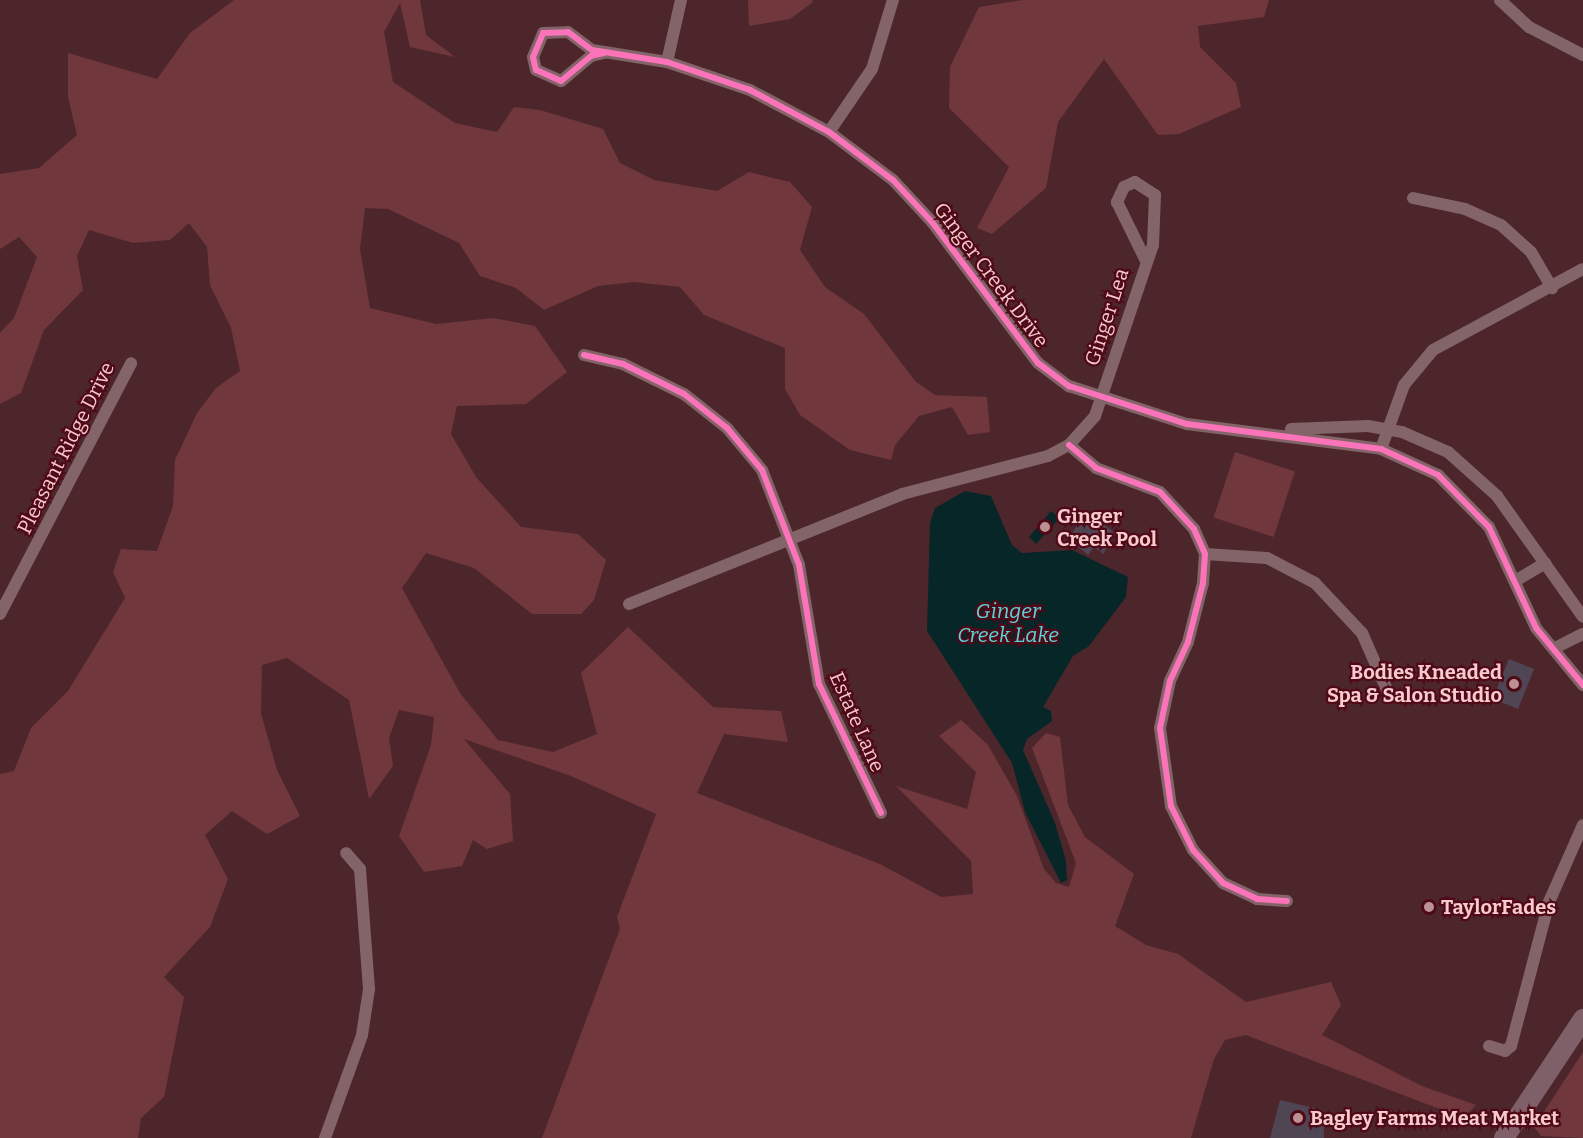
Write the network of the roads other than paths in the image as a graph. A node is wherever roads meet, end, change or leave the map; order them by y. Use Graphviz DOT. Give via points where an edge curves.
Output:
graph roads {
  1 [pos="681,0"];
  2 [pos="893,0"];
  3 [pos="1500,0"];
  4 [pos="604,53"];
  5 [pos="1583,55"];
  6 [pos="667,62"];
  7 [pos="829,132"];
  8 [pos="1413,198"];
  9 [pos="1146,261"];
  10 [pos="1583,269"];
  11 [pos="1552,288"];
  12 [pos="584,355"];
  13 [pos="131,363"];
  14 [pos="1101,400"];
  15 [pos="1387,429"];
  16 [pos="1260,433"];
  17 [pos="1070,445"];
  18 [pos="1381,449"];
  19 [pos="791,537"];
  20 [pos="1204,554"];
  21 [pos="1545,562"];
  22 [pos="1517,580"];
  23 [pos="629,604"];
  24 [pos="0,614"];
  25 [pos="1583,617"];
  26 [pos="1583,634"];
  27 [pos="1555,648"];
  28 [pos="1583,685"];
  29 [pos="1387,690"];
  30 [pos="881,813"];
  31 [pos="1583,825"];
  32 [pos="346,853"];
  33 [pos="1287,901"];
  34 [pos="1583,1019"];
  35 [pos="1489,1046"];
  36 [pos="1510,1136"];
  37 [pos="325,1138"];
  1 -- 6 [label="street"];
  2 -- 7 [label="street" via="872,69"];
  3 -- 5 [label="street" via="1529,27"];
  4 -- 4 [label="street, Ginger Creek Drive" via="555,30 543,33 532,57 536,70 561,81 591,56"];
  4 -- 6 [label="street, Ginger Creek Drive"];
  6 -- 7 [label="street, Ginger Creek Drive" via="750,90"];
  7 -- 14 [label="street, Ginger Creek Drive" via="893,180 933,222 1038,363"];
  8 -- 11 [label="street" via="1465,209 1501,225 1531,252"];
  9 -- 9 [label="street, Ginger Lea" via="1117,202 1124,187 1135,182 1149,187 1156,201 1153,245"];
  9 -- 14 [label="street, Ginger Lea"];
  10 -- 11 [label="street"];
  11 -- 15 [label="street" via="1433,350 1404,385"];
  12 -- 19 [label="street, Estate Lane" via="617,362 662,383 719,421 762,470"];
  13 -- 24 [label="street, Pleasant Ridge Drive"];
  14 -- 16 [label="street, Ginger Creek Drive" via="1188,424"];
  14 -- 17 [label="street, Ginger Lea" via="1086,429"];
  15 -- 16 [label="street, Ginger Creek Drive" via="1336,426"];
  15 -- 18 [label="street"];
  15 -- 21 [label="street, Ginger Creek Drive" via="1426,440 1468,466"];
  16 -- 18 [label="street, Ginger Creek Drive"];
  17 -- 19 [label="street" via="1048,456 923,486"];
  17 -- 20 [label="street" via="1096,468 1146,485 1175,504"];
  18 -- 22 [label="street, Ginger Creek Drive" via="1419,463 1456,489 1489,526"];
  19 -- 23 [label="street"];
  19 -- 30 [label="street, Estate Lane" via="819,684"];
  20 -- 29 [label="street" via="1267,558 1315,584 1362,633"];
  20 -- 33 [label="street" via="1198,612 1164,702 1161,750 1171,806 1193,850 1223,883 1257,899"];
  21 -- 22 [label="street"];
  21 -- 25 [label="street, Ginger Creek Drive"];
  22 -- 27 [label="street, Ginger Creek Drive" via="1536,628"];
  26 -- 27 [label="street"];
  27 -- 28 [label="street, Ginger Creek Drive"];
  31 -- 35 [label="street" via="1549,902 1511,1046 1505,1051"];
  32 -- 37 [label="street" via="360,869 369,996 362,1035"];
  34 -- 36 [label="main road"];
}
